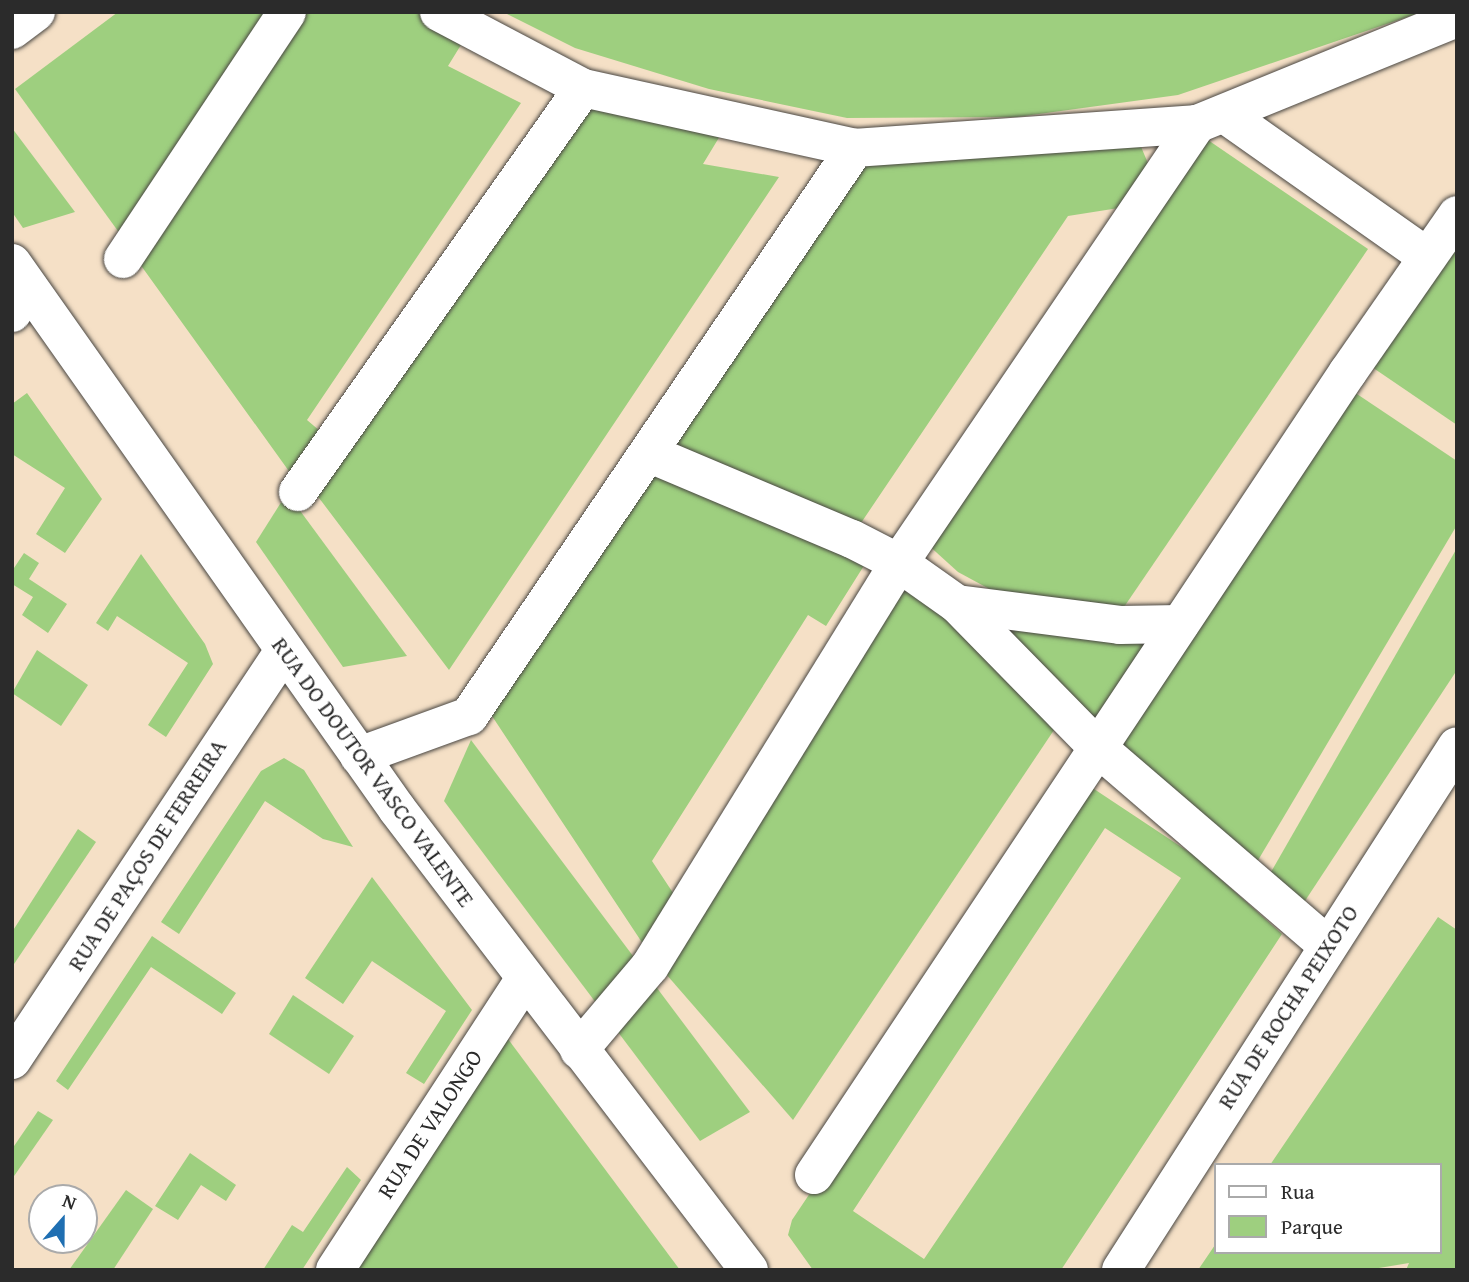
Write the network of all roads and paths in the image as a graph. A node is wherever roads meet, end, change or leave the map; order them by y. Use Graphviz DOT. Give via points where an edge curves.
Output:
graph roads {
  1 [pos="36,12"];
  2 [pos="287,12"];
  3 [pos="439,12"];
  4 [pos="1457,18"];
  5 [pos="12,30"];
  6 [pos="583,88"];
  7 [pos="1212,120"];
  8 [pos="855,148"];
  9 [pos="1457,215"];
  10 [pos="1427,257"];
  11 [pos="123,259"];
  12 [pos="18,288"];
  13 [pos="648,453"];
  14 [pos="298,492"];
  15 [pos="900,563"];
  16 [pos="957,604"];
  17 [pos="1180,624"];
  18 [pos="284,650"];
  19 [pos="1457,746"];
  20 [pos="1098,748"];
  21 [pos="359,756"];
  22 [pos="1328,946"];
  23 [pos="525,979"];
  24 [pos="579,1050"];
  25 [pos="12,1060"];
  26 [pos="814,1175"];
  27 [pos="335,1270"];
  28 [pos="749,1270"];
  29 [pos="1121,1270"];
  1 -- 5 [label="street"];
  2 -- 11 [label="street"];
  3 -- 6 [label="street"];
  4 -- 7 [label="street"];
  6 -- 8 [label="street"];
  6 -- 14 [label="street"];
  7 -- 8 [label="street"];
  7 -- 10 [label="street"];
  7 -- 15 [label="street"];
  8 -- 13 [label="street"];
  9 -- 10 [label="street"];
  10 -- 17 [label="street"];
  12 -- 18 [label="street, RUA DO DOUTOR VASCO VALENTE"];
  13 -- 15 [label="street"];
  13 -- 21 [label="street" via="468,716"];
  15 -- 16 [label="street"];
  15 -- 24 [label="street" via="650,966"];
  16 -- 17 [label="street" via="1120,625"];
  16 -- 20 [label="street"];
  17 -- 20 [label="street"];
  18 -- 21 [label="street, RUA DO DOUTOR VASCO VALENTE"];
  18 -- 25 [label="street, RUA DE PAÇOS DE FERREIRA"];
  19 -- 22 [label="street, RUA DE ROCHA PEIXOTO"];
  20 -- 22 [label="street"];
  20 -- 26 [label="street"];
  21 -- 23 [label="street, RUA DO DOUTOR VASCO VALENTE"];
  22 -- 29 [label="street, RUA DE ROCHA PEIXOTO"];
  23 -- 24 [label="street, RUA DO DOUTOR VASCO VALENTE"];
  23 -- 27 [label="street, RUA DE VALONGO"];
  24 -- 28 [label="street, RUA DO DOUTOR VASCO VALENTE"];
}
